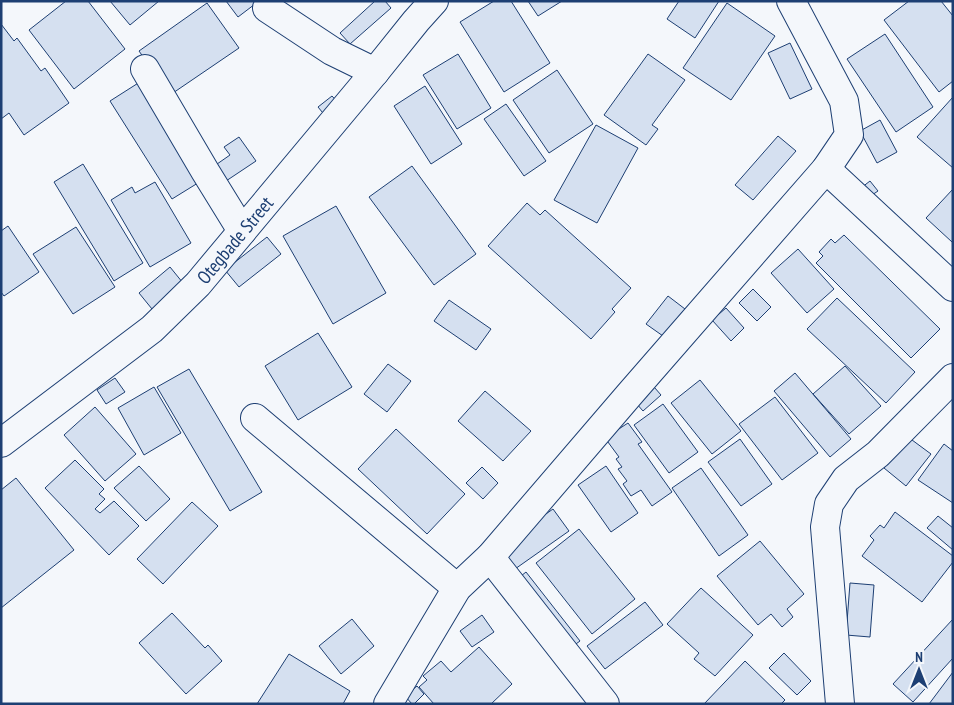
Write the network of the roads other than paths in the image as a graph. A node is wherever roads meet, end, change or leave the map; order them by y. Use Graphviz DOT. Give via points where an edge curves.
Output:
graph roads {
  1 [pos="434,1"];
  2 [pos="791,1"];
  3 [pos="267,8"];
  4 [pos="145,69"];
  5 [pos="375,72"];
  6 [pos="826,168"];
  7 [pos="242,231"];
  8 [pos="953,286"];
  9 [pos="953,378"];
  10 [pos="255,418"];
  11 [pos="1,443"];
  12 [pos="490,557"];
  13 [pos="457,588"];
  14 [pos="388,704"];
  15 [pos="605,704"];
  16 [pos="840,704"];
  1 -- 5 [label="street, Otegbade Street"];
  2 -- 6 [label="street" via="844,101 849,135"];
  3 -- 5 [label="street" via="332,51"];
  4 -- 7 [label="street"];
  5 -- 7 [label="street, Otegbade Street"];
  6 -- 8 [label="street"];
  6 -- 12 [label="street"];
  7 -- 11 [label="street, Otegbade Street" via="198,284 152,329"];
  9 -- 16 [label="street" via="878,454 846,478 829,504 824,527"];
  10 -- 13 [label="street"];
  12 -- 13 [label="street"];
  12 -- 15 [label="street"];
  13 -- 14 [label="street"];
}
